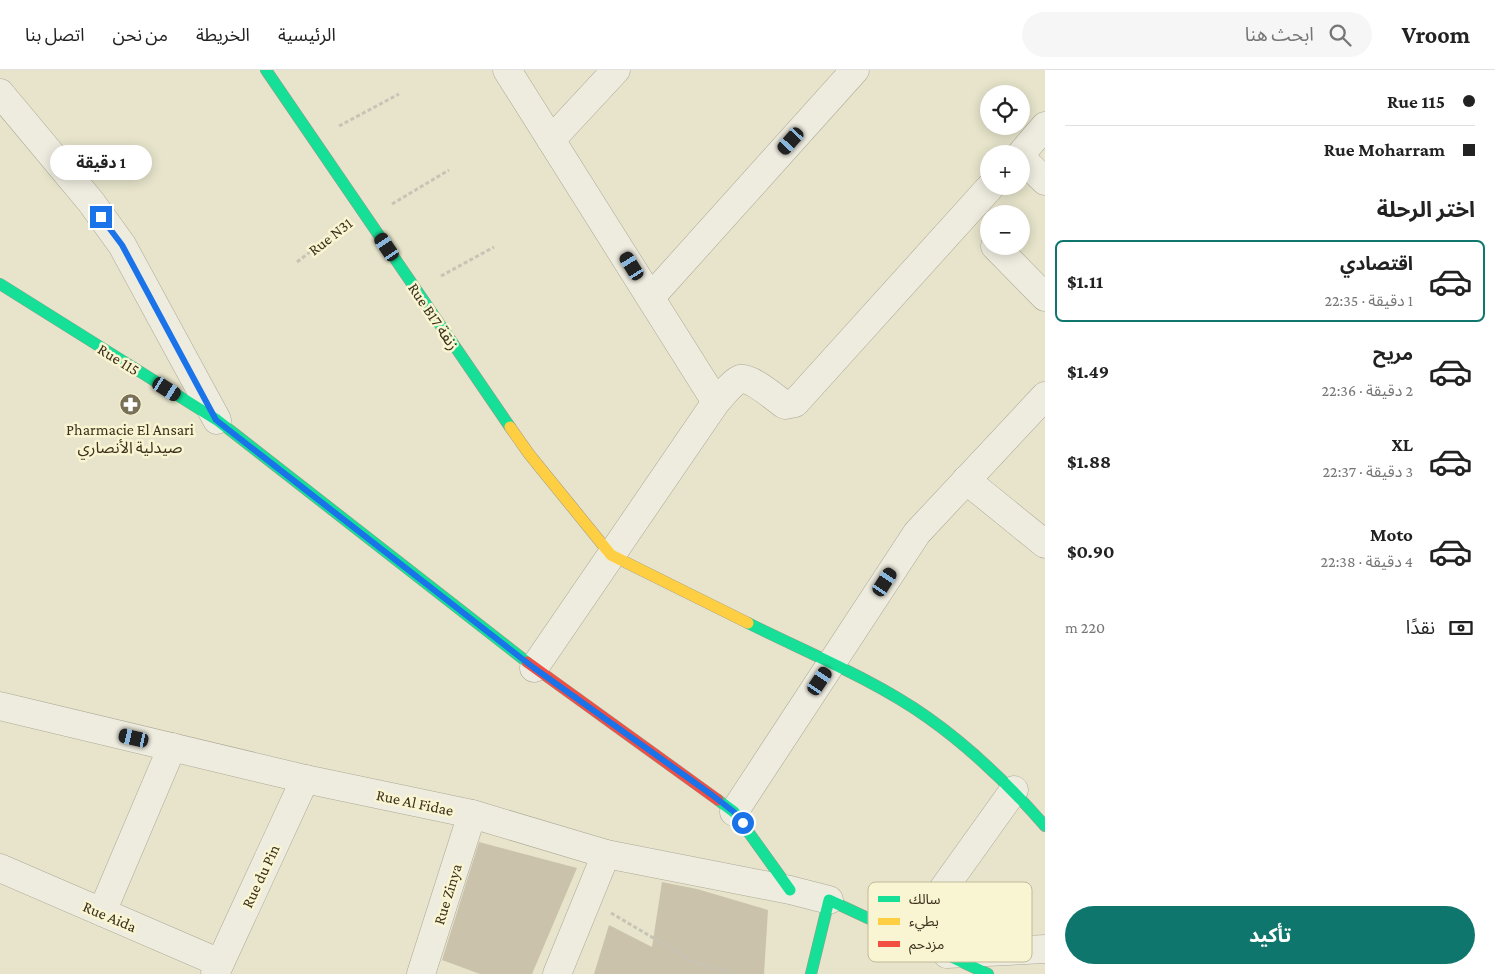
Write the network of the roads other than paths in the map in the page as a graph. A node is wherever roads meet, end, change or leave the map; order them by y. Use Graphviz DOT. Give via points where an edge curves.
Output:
graph roads {
  1 [pos="266,70"];
  2 [pos="507,70"];
  3 [pos="616,70"];
  4 [pos="855,70"];
  5 [pos="0,94"];
  6 [pos="1045,126"];
  7 [pos="551,140"];
  8 [pos="1028,145"];
  9 [pos="1030,167"];
  10 [pos="1045,181"];
  11 [pos="983,195"];
  12 [pos="964,216"];
  13 [pos="980,231"];
  14 [pos="1004,255"];
  15 [pos="0,284"];
  16 [pos="652,297"];
  17 [pos="1045,297"];
  18 [pos="1045,396"];
  19 [pos="716,402"];
  20 [pos="216,420"];
  21 [pos="966,480"];
  22 [pos="1045,544"];
  23 [pos="611,555"];
  24 [pos="831,665"];
  25 [pos="534,668"];
  26 [pos="0,706"];
  27 [pos="172,747"];
  28 [pos="305,779"];
  29 [pos="1014,790"];
  30 [pos="734,812"];
  31 [pos="472,814"];
  32 [pos="1045,826"];
  33 [pos="606,854"];
  34 [pos="0,868"];
  35 [pos="948,882"];
  36 [pos="790,890"];
  37 [pos="829,900"];
  38 [pos="102,912"];
  39 [pos="868,919"];
  40 [pos="1045,949"];
  41 [pos="1032,950"];
  42 [pos="950,962"];
  43 [pos="217,968"];
  44 [pos="426,973"];
  45 [pos="557,974"];
  46 [pos="811,974"];
  47 [pos="988,974"];
  1 -- 23 [label="street, Rue B17 زنقة" via="529,454"];
  2 -- 7 [label="street"];
  3 -- 7 [label="street"];
  4 -- 16 [label="street"];
  5 -- 20 [label="street" via="91,202 122,245"];
  6 -- 8 [label="street"];
  7 -- 16 [label="street"];
  9 -- 10 [label="street"];
  11 -- 12 [label="street"];
  12 -- 13 [label="street"];
  12 -- 19 [label="street" via="795,403 785,405 751,381 743,379"];
  14 -- 17 [label="street"];
  15 -- 20 [label="street, Rue 115"];
  16 -- 19 [label="street"];
  18 -- 21 [label="street"];
  19 -- 23 [label="street"];
  20 -- 25 [label="street, Rue 115"];
  21 -- 22 [label="street"];
  21 -- 24 [label="street" via="917,533"];
  23 -- 24 [label="street"];
  23 -- 25 [label="street"];
  24 -- 29 [label="street" via="927,717"];
  24 -- 30 [label="street"];
  25 -- 30 [label="street, Rue 115"];
  26 -- 27 [label="street, Rue Al Fidae"];
  27 -- 28 [label="street, Rue Al Fidae"];
  27 -- 38 [label="street"];
  28 -- 31 [label="street, Rue Al Fidae"];
  28 -- 43 [label="street, Rue du Pin"];
  29 -- 32 [label="street"];
  29 -- 35 [label="street"];
  30 -- 36 [label="street, Rue 115"];
  31 -- 33 [label="street, Rue Al Fidae"];
  31 -- 44 [label="street, Rue Zinya"];
  33 -- 36 [label="street, Rue Al Fidae"];
  33 -- 45 [label="street"];
  34 -- 38 [label="street, Rue Aida"];
  36 -- 37 [label="street, Rue Al Fidae"];
  37 -- 39 [label="street"];
  37 -- 46 [label="street"];
  38 -- 43 [label="street, Rue Aida"];
  40 -- 41 [label="street"];
  42 -- 47 [label="street"];
}
